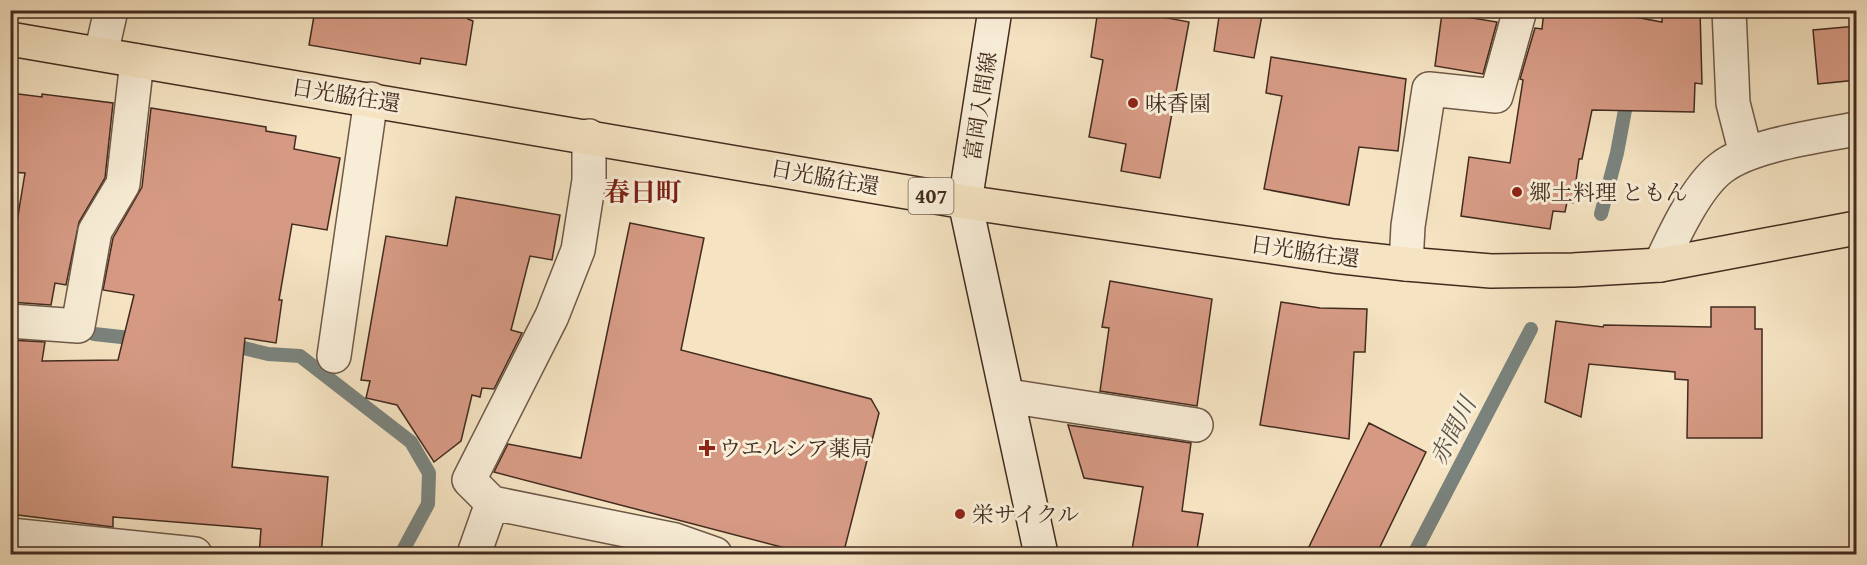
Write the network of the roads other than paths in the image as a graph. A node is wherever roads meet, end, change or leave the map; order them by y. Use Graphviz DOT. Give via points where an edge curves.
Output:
graph roads {
  1 [pos="111,10"];
  2 [pos="995,10"];
  3 [pos="1520,10"];
  4 [pos="1729,10"];
  5 [pos="10,39"];
  6 [pos="101,54"];
  7 [pos="137,61"];
  8 [pos="371,99"];
  9 [pos="1857,129"];
  10 [pos="589,136"];
  11 [pos="1746,154"];
  12 [pos="965,202"];
  13 [pos="1857,228"];
  14 [pos="1406,264"];
  15 [pos="1660,265"];
  16 [pos="10,321"];
  17 [pos="334,356"];
  18 [pos="1008,396"];
  19 [pos="1196,425"];
  20 [pos="492,503"];
  21 [pos="10,535"];
  22 [pos="195,555"];
  23 [pos="474,555"];
  24 [pos="715,555"];
  25 [pos="1041,555"];
  1 -- 6 [label="street"];
  2 -- 12 [label="street, 富岡入間線"];
  3 -- 14 [label="street" via="1496,96 1429,89"];
  4 -- 11 [label="street" via="1732,103"];
  5 -- 6 [label="highway, 日光脇往還 / 407"];
  6 -- 7 [label="highway, 日光脇往還 / 407"];
  7 -- 8 [label="highway, 日光脇往還 / 407"];
  7 -- 16 [label="street" via="123,184 95,231 78,326"];
  8 -- 10 [label="highway, 日光脇往還 / 407"];
  8 -- 17 [label="street"];
  9 -- 11 [label="street"];
  10 -- 12 [label="highway, 日光脇往還 / 407"];
  10 -- 20 [label="street" via="589,180 578,250 552,316 469,480"];
  11 -- 15 [label="street" via="1720,169 1684,214"];
  12 -- 14 [label="highway, 日光脇往還 / 407"];
  12 -- 18 [label="street"];
  13 -- 15 [label="highway, 日光脇往還 / 407"];
  14 -- 15 [label="highway, 日光脇往還 / 407" via="1491,271"];
  18 -- 19 [label="street"];
  18 -- 25 [label="street"];
  20 -- 23 [label="street"];
  20 -- 24 [label="street" via="675,540"];
  21 -- 22 [label="street"];
}
